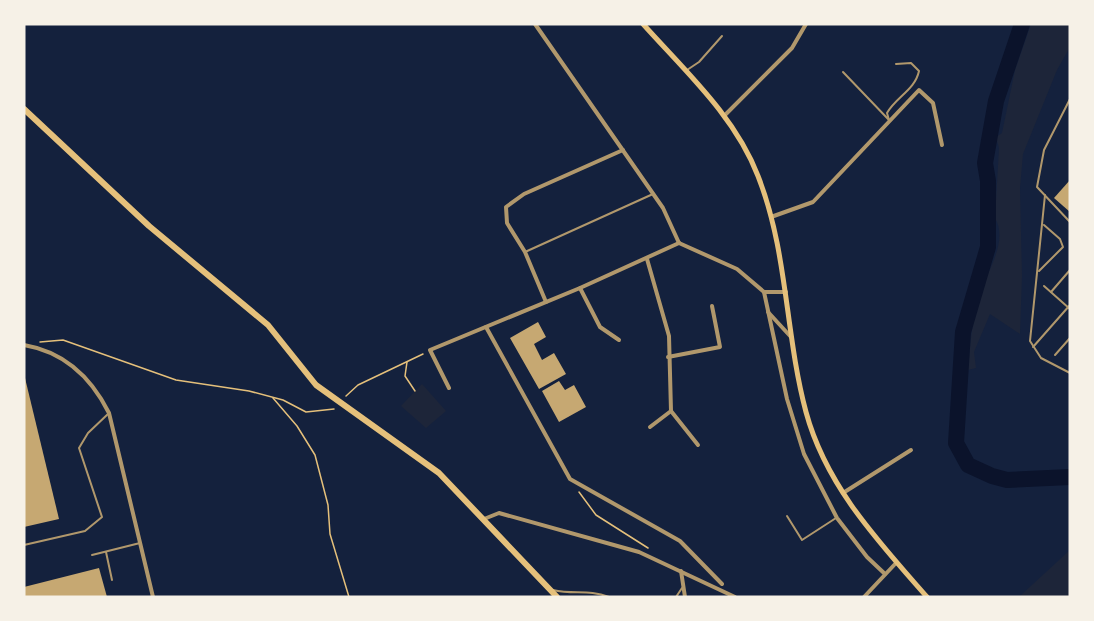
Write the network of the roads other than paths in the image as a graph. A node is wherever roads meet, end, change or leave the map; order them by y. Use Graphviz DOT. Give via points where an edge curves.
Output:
graph roads {
  1 [pos="535,24"];
  2 [pos="643,24"];
  3 [pos="806,24"];
  4 [pos="723,36"];
  5 [pos="896,64"];
  6 [pos="687,70"];
  7 [pos="843,72"];
  8 [pos="1070,99"];
  9 [pos="24,109"];
  10 [pos="724,116"];
  11 [pos="889,120"];
  12 [pos="942,145"];
  13 [pos="623,150"];
  14 [pos="653,194"];
  15 [pos="1045,195"];
  16 [pos="771,217"];
  17 [pos="1070,222"];
  18 [pos="1043,224"];
  19 [pos="679,243"];
  20 [pos="525,252"];
  21 [pos="647,259"];
  22 [pos="1070,270"];
  23 [pos="1039,271"];
  24 [pos="1044,286"];
  25 [pos="580,288"];
  26 [pos="764,292"];
  27 [pos="786,292"];
  28 [pos="1051,292"];
  29 [pos="546,302"];
  30 [pos="712,306"];
  31 [pos="1069,307"];
  32 [pos="767,311"];
  33 [pos="486,327"];
  34 [pos="1070,338"];
  35 [pos="792,339"];
  36 [pos="619,340"];
  37 [pos="26,345"];
  38 [pos="1033,347"];
  39 [pos="1055,355"];
  40 [pos="668,357"];
  41 [pos="1070,374"];
  42 [pos="449,388"];
  43 [pos="671,411"];
  44 [pos="109,413"];
  45 [pos="650,427"];
  46 [pos="698,445"];
  47 [pos="911,450"];
  48 [pos="842,494"];
  49 [pos="787,516"];
  50 [pos="837,518"];
  51 [pos="484,519"];
  52 [pos="140,543"];
  53 [pos="24,545"];
  54 [pos="106,552"];
  55 [pos="92,555"];
  56 [pos="896,563"];
  57 [pos="681,570"];
  58 [pos="885,574"];
  59 [pos="112,580"];
  60 [pos="722,584"];
  61 [pos="683,586"];
  62 [pos="548,588"];
  63 [pos="153,597"];
  64 [pos="557,597"];
  65 [pos="609,597"];
  66 [pos="676,597"];
  67 [pos="685,597"];
  68 [pos="735,597"];
  69 [pos="864,597"];
  70 [pos="927,597"];
  1 -- 13 [label="street"];
  2 -- 6 [label="main road"];
  3 -- 10 [label="street" via="792,48"];
  4 -- 6 [label="lane"];
  5 -- 11 [label="lane" via="911,63 919,71 912,87 887,113"];
  6 -- 10 [label="main road"];
  7 -- 11 [label="lane"];
  8 -- 15 [label="lane" via="1044,150 1037,187"];
  9 -- 51 [label="main road" via="149,226 268,325 316,384 439,474"];
  10 -- 16 [label="main road" via="758,175"];
  11 -- 12 [label="street" via="919,90 933,102"];
  11 -- 16 [label="street" via="813,202"];
  13 -- 14 [label="street"];
  13 -- 20 [label="street" via="524,194 506,207 507,223"];
  14 -- 19 [label="street"];
  14 -- 20 [label="lane"];
  15 -- 17 [label="lane"];
  15 -- 18 [label="lane"];
  16 -- 27 [label="main road"];
  18 -- 23 [label="lane"];
  18 -- 23 [label="lane" via="1060,239 1062,247"];
  19 -- 21 [label="street"];
  19 -- 26 [label="street" via="737,269"];
  20 -- 29 [label="street"];
  21 -- 25 [label="street"];
  21 -- 40 [label="street" via="669,336"];
  22 -- 28 [label="lane"];
  23 -- 38 [label="lane" via="1030,340"];
  24 -- 28 [label="lane"];
  25 -- 29 [label="street"];
  25 -- 36 [label="street" via="600,327"];
  26 -- 27 [label="street"];
  26 -- 32 [label="street"];
  27 -- 35 [label="main road"];
  28 -- 31 [label="lane"];
  29 -- 33 [label="street"];
  30 -- 40 [label="street" via="720,347"];
  31 -- 38 [label="lane"];
  32 -- 35 [label="street"];
  32 -- 50 [label="street" via="804,454"];
  33 -- 42 [label="street" via="430,350"];
  33 -- 60 [label="street" via="570,479 680,541"];
  34 -- 39 [label="lane"];
  35 -- 48 [label="main road" via="807,414"];
  37 -- 44 [label="street" via="63,357 78,369"];
  38 -- 41 [label="lane" via="1041,358"];
  40 -- 43 [label="street"];
  43 -- 45 [label="street"];
  43 -- 46 [label="street"];
  44 -- 52 [label="street"];
  44 -- 53 [label="lane" via="79,448 102,517 86,531"];
  47 -- 48 [label="street"];
  48 -- 56 [label="main road"];
  49 -- 50 [label="lane" via="802,540"];
  50 -- 58 [label="street"];
  51 -- 57 [label="street" via="499,513 602,540"];
  51 -- 62 [label="main road"];
  52 -- 54 [label="lane"];
  52 -- 63 [label="street"];
  54 -- 55 [label="lane"];
  54 -- 59 [label="lane"];
  56 -- 58 [label="street"];
  56 -- 70 [label="main road"];
  57 -- 61 [label="street"];
  57 -- 68 [label="street"];
  58 -- 69 [label="street"];
  61 -- 66 [label="lane"];
  61 -- 67 [label="street"];
  62 -- 64 [label="main road"];
  62 -- 65 [label="lane" via="590,591"];
}
